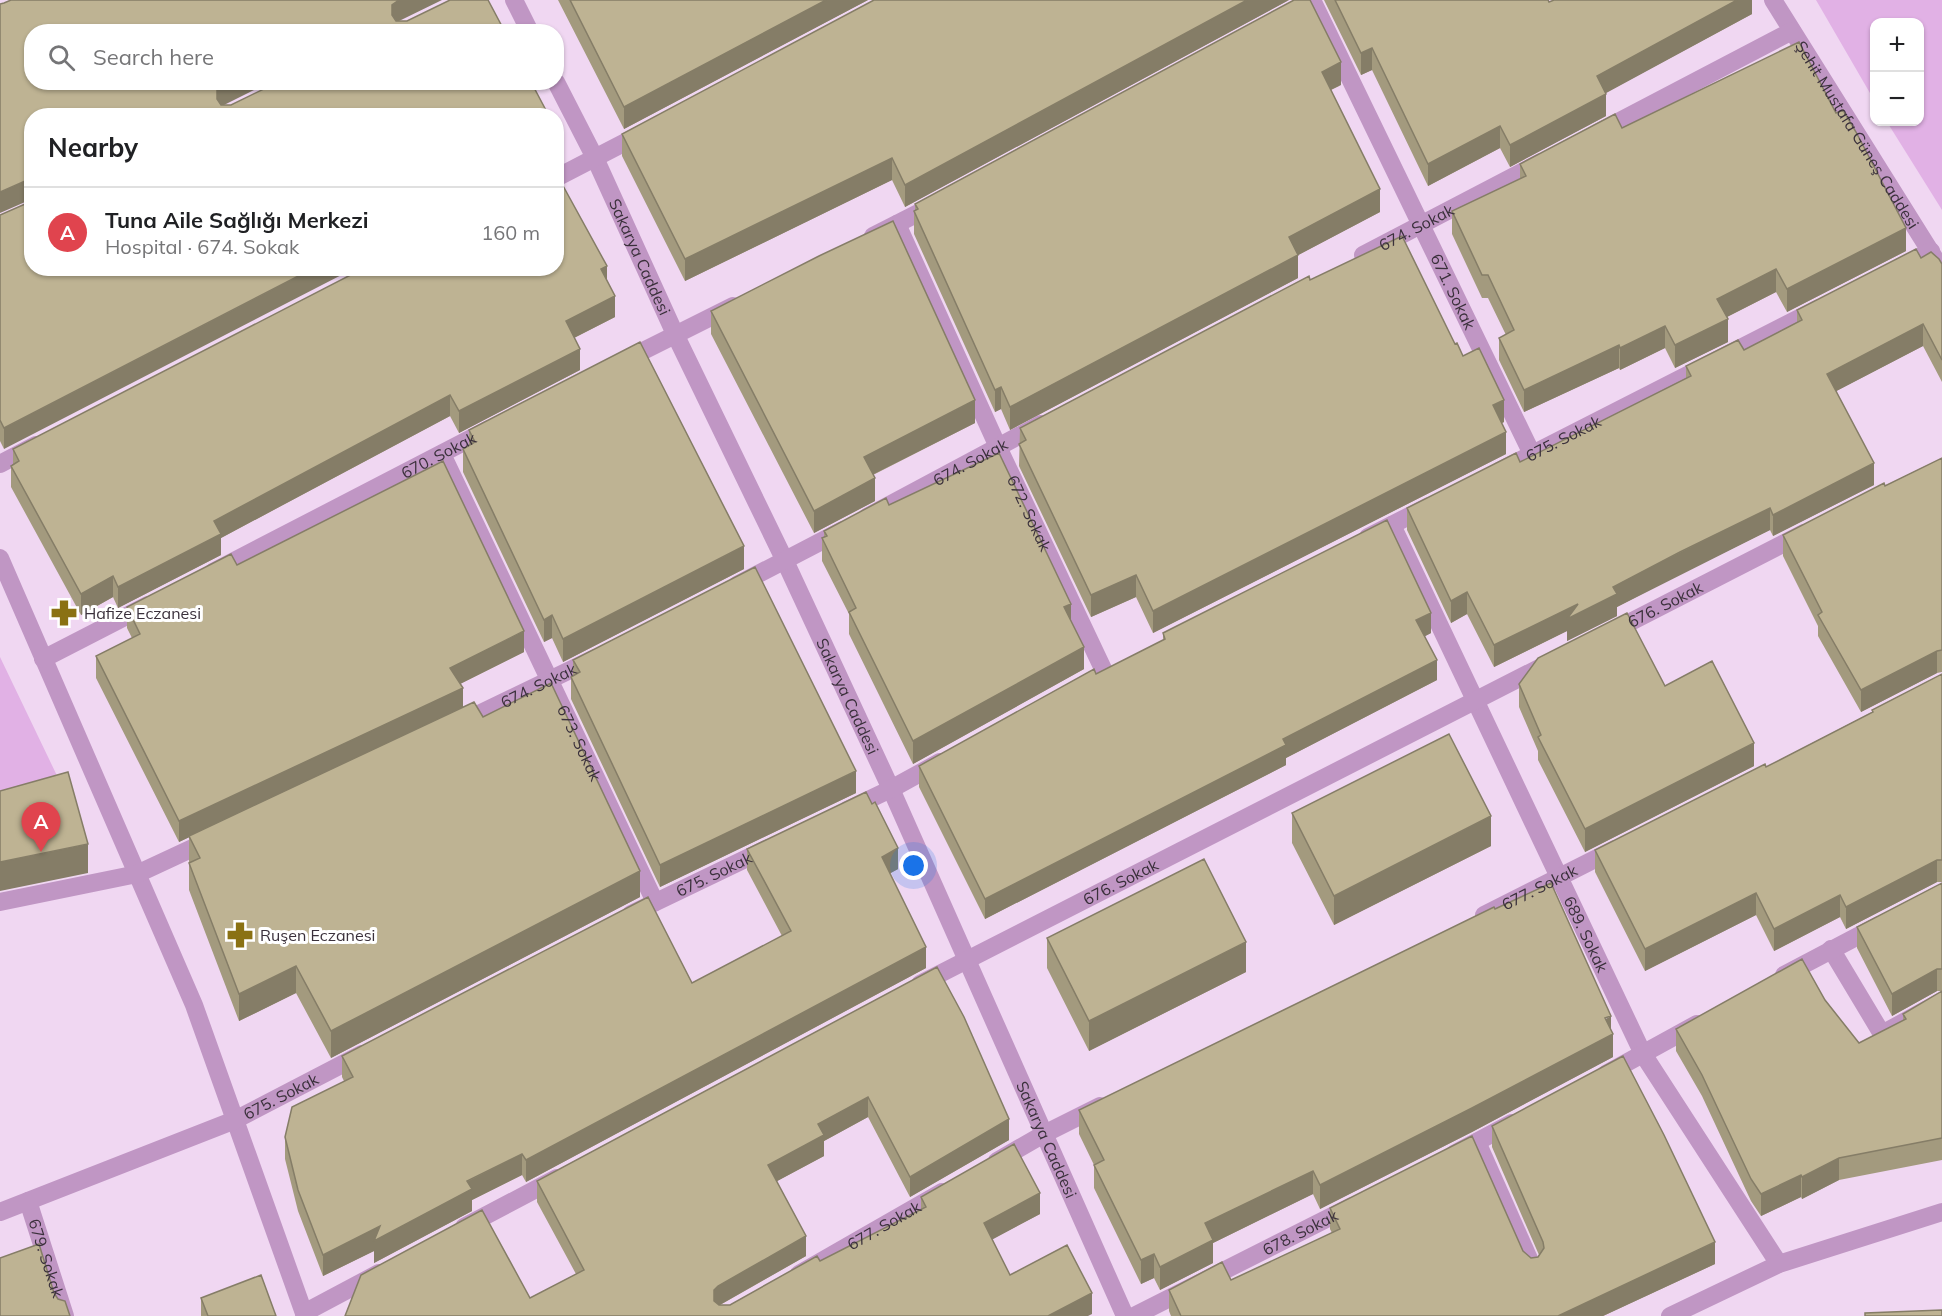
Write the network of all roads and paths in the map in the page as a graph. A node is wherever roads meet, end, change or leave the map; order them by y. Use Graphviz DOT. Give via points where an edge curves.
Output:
graph roads {
  1 [pos="514,0"];
  2 [pos="1773,0"];
  3 [pos="1309,2"];
  4 [pos="526,24"];
  5 [pos="1792,31"];
  6 [pos="560,90"];
  7 [pos="658,124"];
  8 [pos="1580,142"];
  9 [pos="1559,153"];
  10 [pos="595,158"];
  11 [pos="564,174"];
  12 [pos="949,196"];
  13 [pos="897,225"];
  14 [pos="1421,225"];
  15 [pos="855,245"];
  16 [pos="1931,251"];
  17 [pos="1347,264"];
  18 [pos="1942,270"];
  19 [pos="1889,273"];
  20 [pos="749,298"];
  21 [pos="1836,299"];
  22 [pos="675,334"];
  23 [pos="612,367"];
  24 [pos="1051,419"];
  25 [pos="506,421"];
  26 [pos="53,437"];
  27 [pos="998,447"];
  28 [pos="442,454"];
  29 [pos="1532,454"];
  30 [pos="0,464"];
  31 [pos="1482,479"];
  32 [pos="1442,499"];
  33 [pos="1392,525"];
  34 [pos="1815,528"];
  35 [pos="1349,546"];
  36 [pos="785,561"];
  37 [pos="2,566"];
  38 [pos="201,578"];
  39 [pos="721,594"];
  40 [pos="159,600"];
  41 [pos="1592,642"];
  42 [pos="614,648"];
  43 [pos="1560,658"];
  44 [pos="43,660"];
  45 [pos="1104,671"];
  46 [pos="550,681"];
  47 [pos="1476,701"];
  48 [pos="444,730"];
  49 [pos="952,755"];
  50 [pos="891,789"];
  51 [pos="827,819"];
  52 [pos="222,834"];
  53 [pos="784,840"];
  54 [pos="1634,840"];
  55 [pos="137,874"];
  56 [pos="1559,878"];
  57 [pos="0,902"];
  58 [pos="655,902"];
  59 [pos="1892,918"];
  60 [pos="1473,920"];
  61 [pos="613,923"];
  62 [pos="1831,949"];
  63 [pos="967,959"];
  64 [pos="1768,984"];
  65 [pos="904,993"];
  66 [pos="1942,1001"];
  67 [pos="1716,1013"];
  68 [pos="382,1044"];
  69 [pos="1643,1054"];
  70 [pos="1591,1082"];
  71 [pos="1119,1097"];
  72 [pos="1529,1115"];
  73 [pos="235,1120"];
  74 [pos="1044,1134"];
  75 [pos="1477,1142"];
  76 [pos="1434,1164"];
  77 [pos="982,1170"];
  78 [pos="567,1172"];
  79 [pos="961,1181"];
  80 [pos="1370,1197"];
  81 [pos="28,1201"];
  82 [pos="0,1212"];
  83 [pos="1942,1212"];
  84 [pos="452,1234"];
  85 [pos="399,1262"];
  86 [pos="1779,1264"];
  87 [pos="1533,1268"];
  88 [pos="786,1281"];
  89 [pos="305,1314"];
  90 [pos="65,1316"];
  91 [pos="1125,1316"];
  92 [pos="1134,1316"];
  93 [pos="1670,1316"];
  1 -- 4 [label="street"];
  2 -- 5 [label="street, Şehit Mustafa Güneş Caddesi"];
  3 -- 14 [label="street, 671. Sokak"];
  5 -- 8 [label="street"];
  5 -- 16 [label="street, Şehit Mustafa Güneş Caddesi"];
  6 -- 10 [label="street, Sakarya Caddesi"];
  7 -- 10 [label="street"];
  9 -- 14 [label="street, 674. Sokak"];
  10 -- 11 [label="street"];
  10 -- 22 [label="street, Sakarya Caddesi"];
  12 -- 13 [label="street"];
  13 -- 15 [label="street"];
  13 -- 27 [label="street, 672. Sokak"];
  14 -- 17 [label="street, 674. Sokak"];
  14 -- 29 [label="street, 671. Sokak"];
  16 -- 18 [label="street, Şehit Mustafa Güneş Caddesi"];
  16 -- 19 [label="street"];
  20 -- 22 [label="street"];
  21 -- 29 [label="street, 675. Sokak"];
  22 -- 23 [label="street"];
  22 -- 36 [label="street, Sakarya Caddesi"];
  24 -- 27 [label="street, 674. Sokak"];
  25 -- 28 [label="street, 670. Sokak"];
  26 -- 30 [label="street"];
  27 -- 36 [label="street, 674. Sokak"];
  27 -- 45 [label="street, 672. Sokak"];
  28 -- 38 [label="street, 670. Sokak"];
  28 -- 46 [label="street, 673. Sokak"];
  29 -- 31 [label="street, 675. Sokak"];
  32 -- 33 [label="street"];
  33 -- 35 [label="street"];
  33 -- 47 [label="street, 689. Sokak"];
  34 -- 41 [label="street, 676. Sokak"];
  36 -- 39 [label="street, 674. Sokak"];
  36 -- 50 [label="street, Sakarya Caddesi"];
  37 -- 44 [label="street"];
  40 -- 44 [label="street"];
  42 -- 46 [label="street, 674. Sokak"];
  43 -- 47 [label="street, 676. Sokak"];
  44 -- 55 [label="street"];
  46 -- 48 [label="street, 674. Sokak"];
  46 -- 58 [label="street, 673. Sokak"];
  47 -- 56 [label="street, 689. Sokak"];
  47 -- 63 [label="street, 676. Sokak"];
  49 -- 50 [label="street"];
  50 -- 51 [label="street"];
  50 -- 63 [label="street, Sakarya Caddesi"];
  52 -- 55 [label="street"];
  53 -- 58 [label="street, 675. Sokak"];
  54 -- 56 [label="street, 677. Sokak"];
  55 -- 57 [label="street"];
  55 -- 73 [label="street" via="194,1005"];
  56 -- 60 [label="street, 677. Sokak"];
  56 -- 69 [label="street, 689. Sokak"];
  58 -- 61 [label="street, 675. Sokak"];
  59 -- 62 [label="street"];
  62 -- 64 [label="street"];
  62 -- 66 [label="street" via="1882,1034"];
  63 -- 65 [label="street, 676. Sokak"];
  63 -- 74 [label="street, Sakarya Caddesi"];
  67 -- 69 [label="street"];
  68 -- 73 [label="street, 675. Sokak"];
  69 -- 70 [label="street"];
  69 -- 86 [label="street, 689. Sokak"];
  71 -- 74 [label="street"];
  72 -- 75 [label="street"];
  73 -- 81 [label="street, 675. Sokak"];
  73 -- 89 [label="street"];
  74 -- 77 [label="street"];
  74 -- 91 [label="street, Sakarya Caddesi"];
  75 -- 76 [label="street"];
  75 -- 87 [label="street"];
  78 -- 84 [label="street"];
  79 -- 88 [label="street, 677. Sokak"];
  80 -- 92 [label="street, 678. Sokak"];
  81 -- 82 [label="street, 675. Sokak"];
  81 -- 90 [label="street, 679. Sokak"];
  83 -- 86 [label="street"];
  85 -- 89 [label="street"];
  86 -- 93 [label="street"];
}
